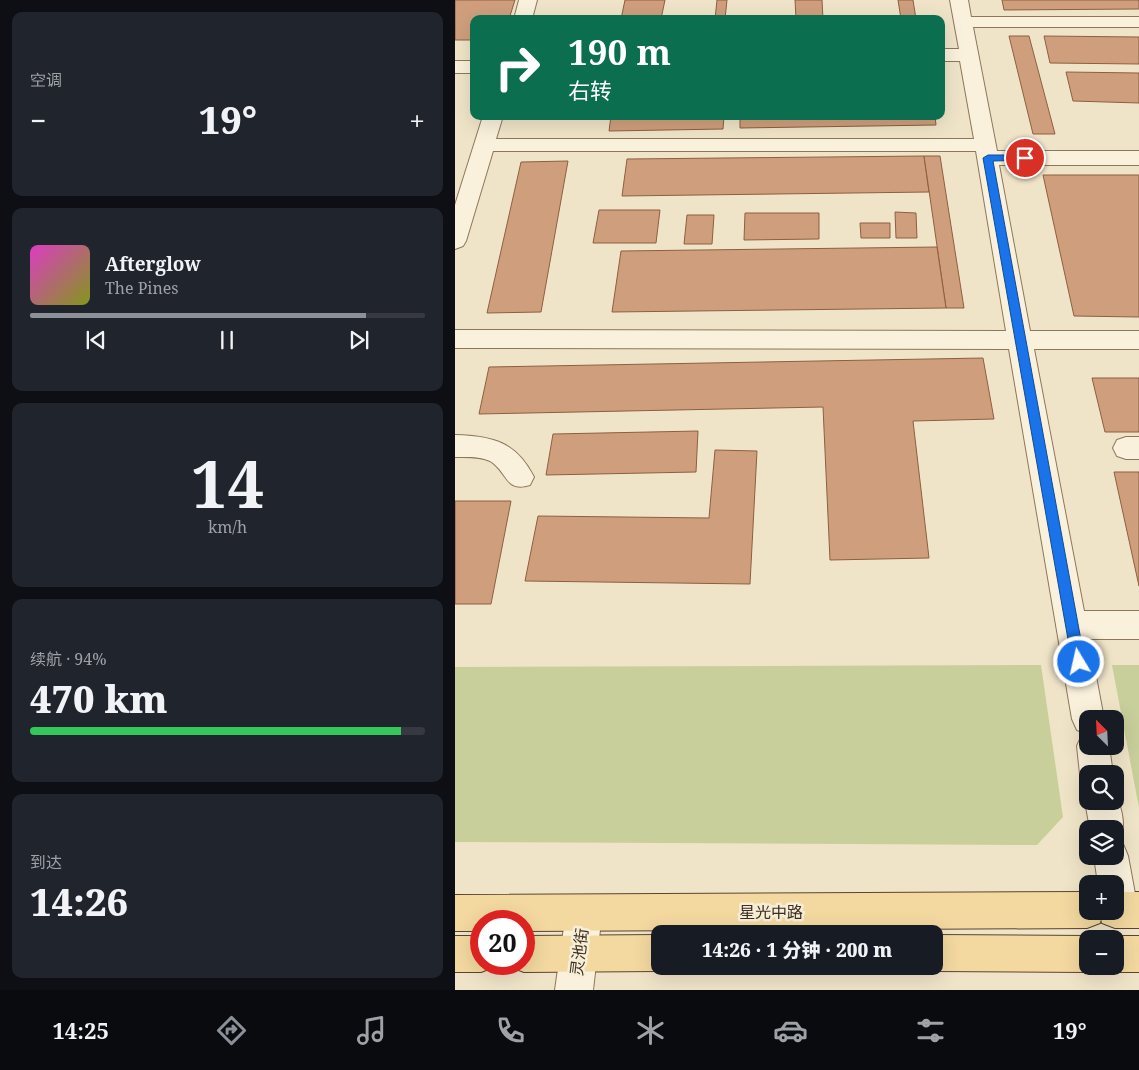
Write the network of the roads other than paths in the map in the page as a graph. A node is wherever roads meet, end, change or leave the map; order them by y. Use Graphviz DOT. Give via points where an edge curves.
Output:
graph roads {
  1 [pos="528,0"];
  2 [pos="961,11"];
  3 [pos="524,15"];
  4 [pos="1139,22"];
  5 [pos="945,55"];
  6 [pos="969,55"];
  7 [pos="455,67"];
  8 [pos="470,67"];
  9 [pos="492,120"];
  10 [pos="484,145"];
  11 [pos="987,152"];
  12 [pos="1139,158"];
  13 [pos="457,230"];
  14 [pos="455,338"];
  15 [pos="1021,339"];
  16 [pos="1139,340"];
  17 [pos="455,446"];
  18 [pos="520,476"];
  19 [pos="1072,625"];
  20 [pos="1139,625"];
  21 [pos="1086,710"];
  22 [pos="1079,910"];
  23 [pos="455,913"];
  24 [pos="584,913"];
  25 [pos="455,954"];
  26 [pos="470,954"];
  27 [pos="535,954"];
  28 [pos="579,954"];
  29 [pos="651,954"];
  30 [pos="943,954"];
  31 [pos="1079,954"];
  32 [pos="1124,954"];
  33 [pos="1139,954"];
  34 [pos="574,990"];
  1 -- 3 [label="street"];
  2 -- 4 [label="street"];
  2 -- 6 [label="street"];
  5 -- 6 [label="street"];
  6 -- 11 [label="street"];
  7 -- 8 [label="street"];
  9 -- 10 [label="street"];
  10 -- 11 [label="street"];
  10 -- 13 [label="street"];
  11 -- 12 [label="street"];
  11 -- 15 [label="street"];
  14 -- 15 [label="street"];
  15 -- 16 [label="street"];
  15 -- 19 [label="street"];
  17 -- 18 [label="street" via="497,451 514,464"];
  19 -- 20 [label="street"];
  19 -- 21 [label="street"];
  22 -- 24 [label="main road, 星光中路"];
  23 -- 24 [label="main road, 星光中路"];
  24 -- 28 [label="street, 灵池街"];
  25 -- 26 [label="main road"];
  27 -- 28 [label="main road"];
  28 -- 29 [label="main road"];
  28 -- 34 [label="street, 灵池街"];
  30 -- 31 [label="main road"];
  32 -- 33 [label="main road"];
}
